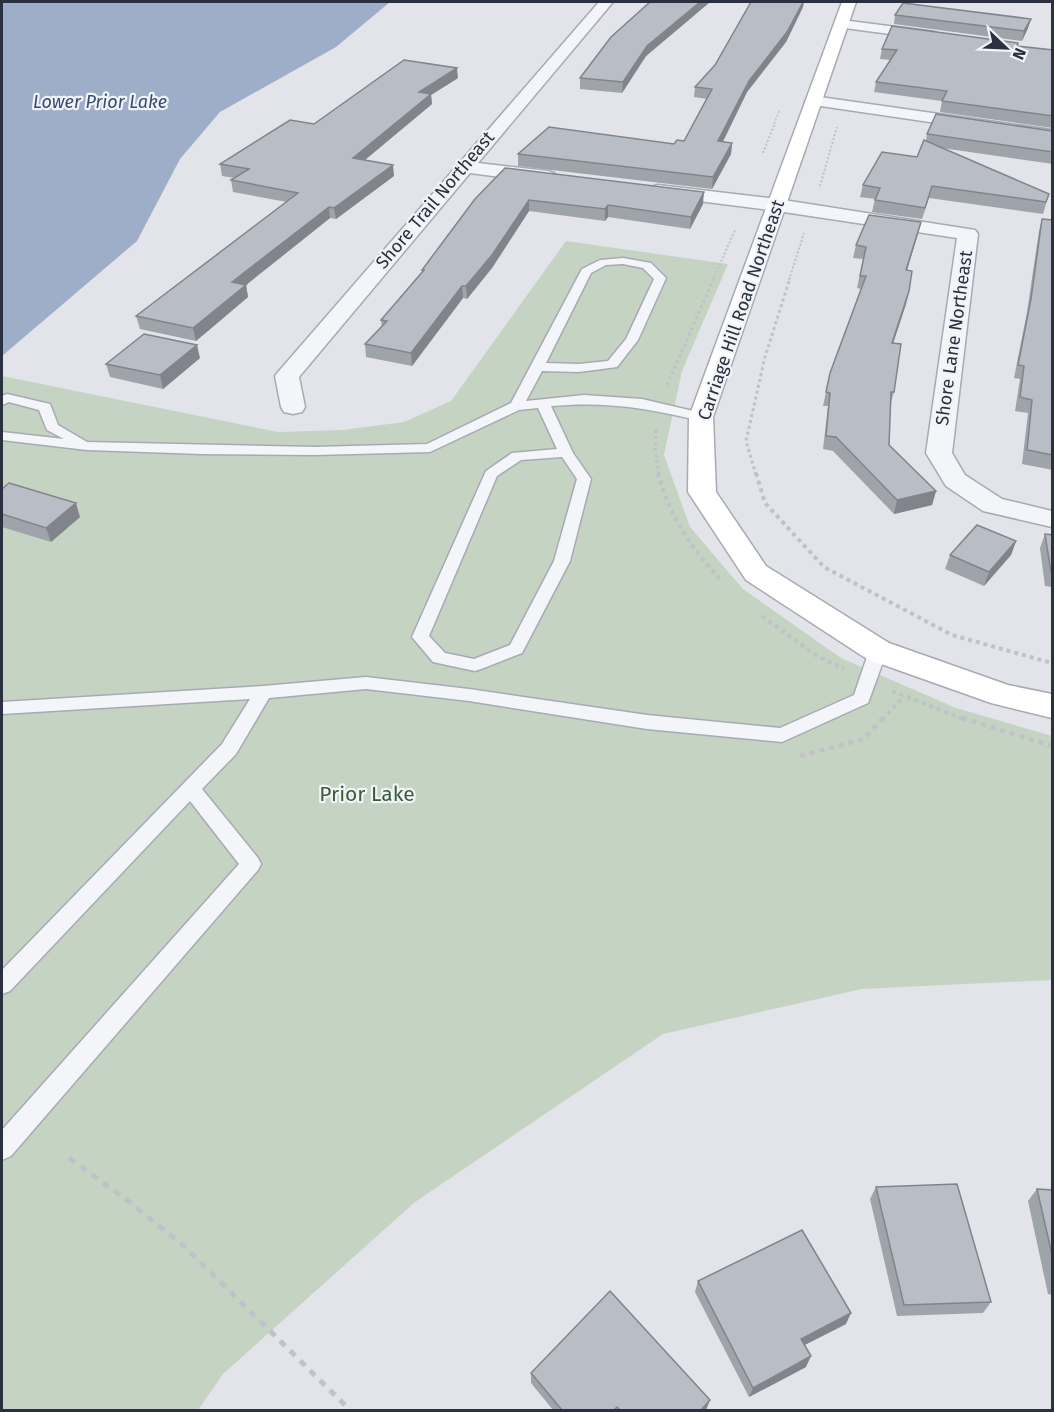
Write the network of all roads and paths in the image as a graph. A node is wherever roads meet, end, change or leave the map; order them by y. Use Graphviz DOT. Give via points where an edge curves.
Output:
graph roads {
  1 [pos="606,2"];
  2 [pos="846,13"];
  3 [pos="948,38"];
  4 [pos="813,101"];
  5 [pos="782,104"];
  6 [pos="843,105"];
  7 [pos="1053,135"];
  8 [pos="463,167"];
  9 [pos="570,180"];
  10 [pos="641,189"];
  11 [pos="748,202"];
  12 [pos="777,205"];
  13 [pos="812,211"];
  14 [pos="538,367"];
  15 [pos="2,401"];
  16 [pos="543,403"];
  17 [pos="516,406"];
  18 [pos="659,406"];
  19 [pos="294,407"];
  20 [pos="701,417"];
  21 [pos="2,436"];
  22 [pos="87,446"];
  23 [pos="566,453"];
  24 [pos="1053,519"];
  25 [pos="728,587"];
  26 [pos="753,609"];
  27 [pos="878,651"];
  28 [pos="1053,663"];
  29 [pos="867,681"];
  30 [pos="263,692"];
  31 [pos="1053,706"];
  32 [pos="2,708"];
  33 [pos="1053,746"];
  34 [pos="191,788"];
  35 [pos="2,984"];
  36 [pos="2,1148"];
  37 [pos="69,1158"];
  38 [pos="350,1410"];
  1 -- 8 [label="street, Shore Trail Northeast"];
  2 -- 3 [label="street"];
  2 -- 4 [label="street, Carriage Hill Road Northeast"];
  4 -- 6 [label="street"];
  4 -- 12 [label="street, Carriage Hill Road Northeast"];
  5 -- 11 [label="path"];
  6 -- 7 [label="street"];
  6 -- 13 [label="path"];
  8 -- 9 [label="street"];
  8 -- 19 [label="street, Shore Trail Northeast" via="287,376"];
  10 -- 11 [label="street, Shore Lane Northeast"];
  11 -- 12 [label="street, Shore Lane Northeast"];
  11 -- 18 [label="path"];
  12 -- 13 [label="street, Shore Lane Northeast"];
  12 -- 20 [label="street, Carriage Hill Road Northeast"];
  13 -- 24 [label="street, Shore Lane Northeast" via="968,234 939,453 955,480 993,505"];
  13 -- 28 [label="path" via="765,357 746,441 765,503 824,567 952,635"];
  14 -- 14 [label="lane" via="612,364 632,340 660,278 647,266 623,261 604,262 586,272"];
  14 -- 17 [label="lane"];
  15 -- 22 [label="lane" via="7,398 45,407 52,427"];
  16 -- 17 [label="lane"];
  16 -- 18 [label="lane" via="584,399"];
  16 -- 23 [label="lane"];
  17 -- 22 [label="lane" via="430,448 315,451"];
  18 -- 20 [label="lane"];
  18 -- 25 [label="path" via="655,440 661,489 677,526 704,564"];
  20 -- 27 [label="street, Carriage Hill Road Northeast" via="702,492 756,573"];
  21 -- 22 [label="lane"];
  23 -- 23 [label="lane" via="517,456 491,474 420,637 438,658 475,665 516,649 562,561 584,479"];
  26 -- 29 [label="path" via="817,656"];
  27 -- 29 [label="lane"];
  27 -- 31 [label="street, Carriage Hill Road Northeast" via="1003,695"];
  29 -- 30 [label="lane" via="862,699 782,735 647,722 470,694 366,683"];
  29 -- 33 [label="path" via="977,724"];
  30 -- 32 [label="lane"];
  30 -- 34 [label="lane" via="229,749"];
  34 -- 35 [label="lane"];
  34 -- 36 [label="lane" via="251,864"];
  37 -- 38 [label="path" via="184,1246"];
}
